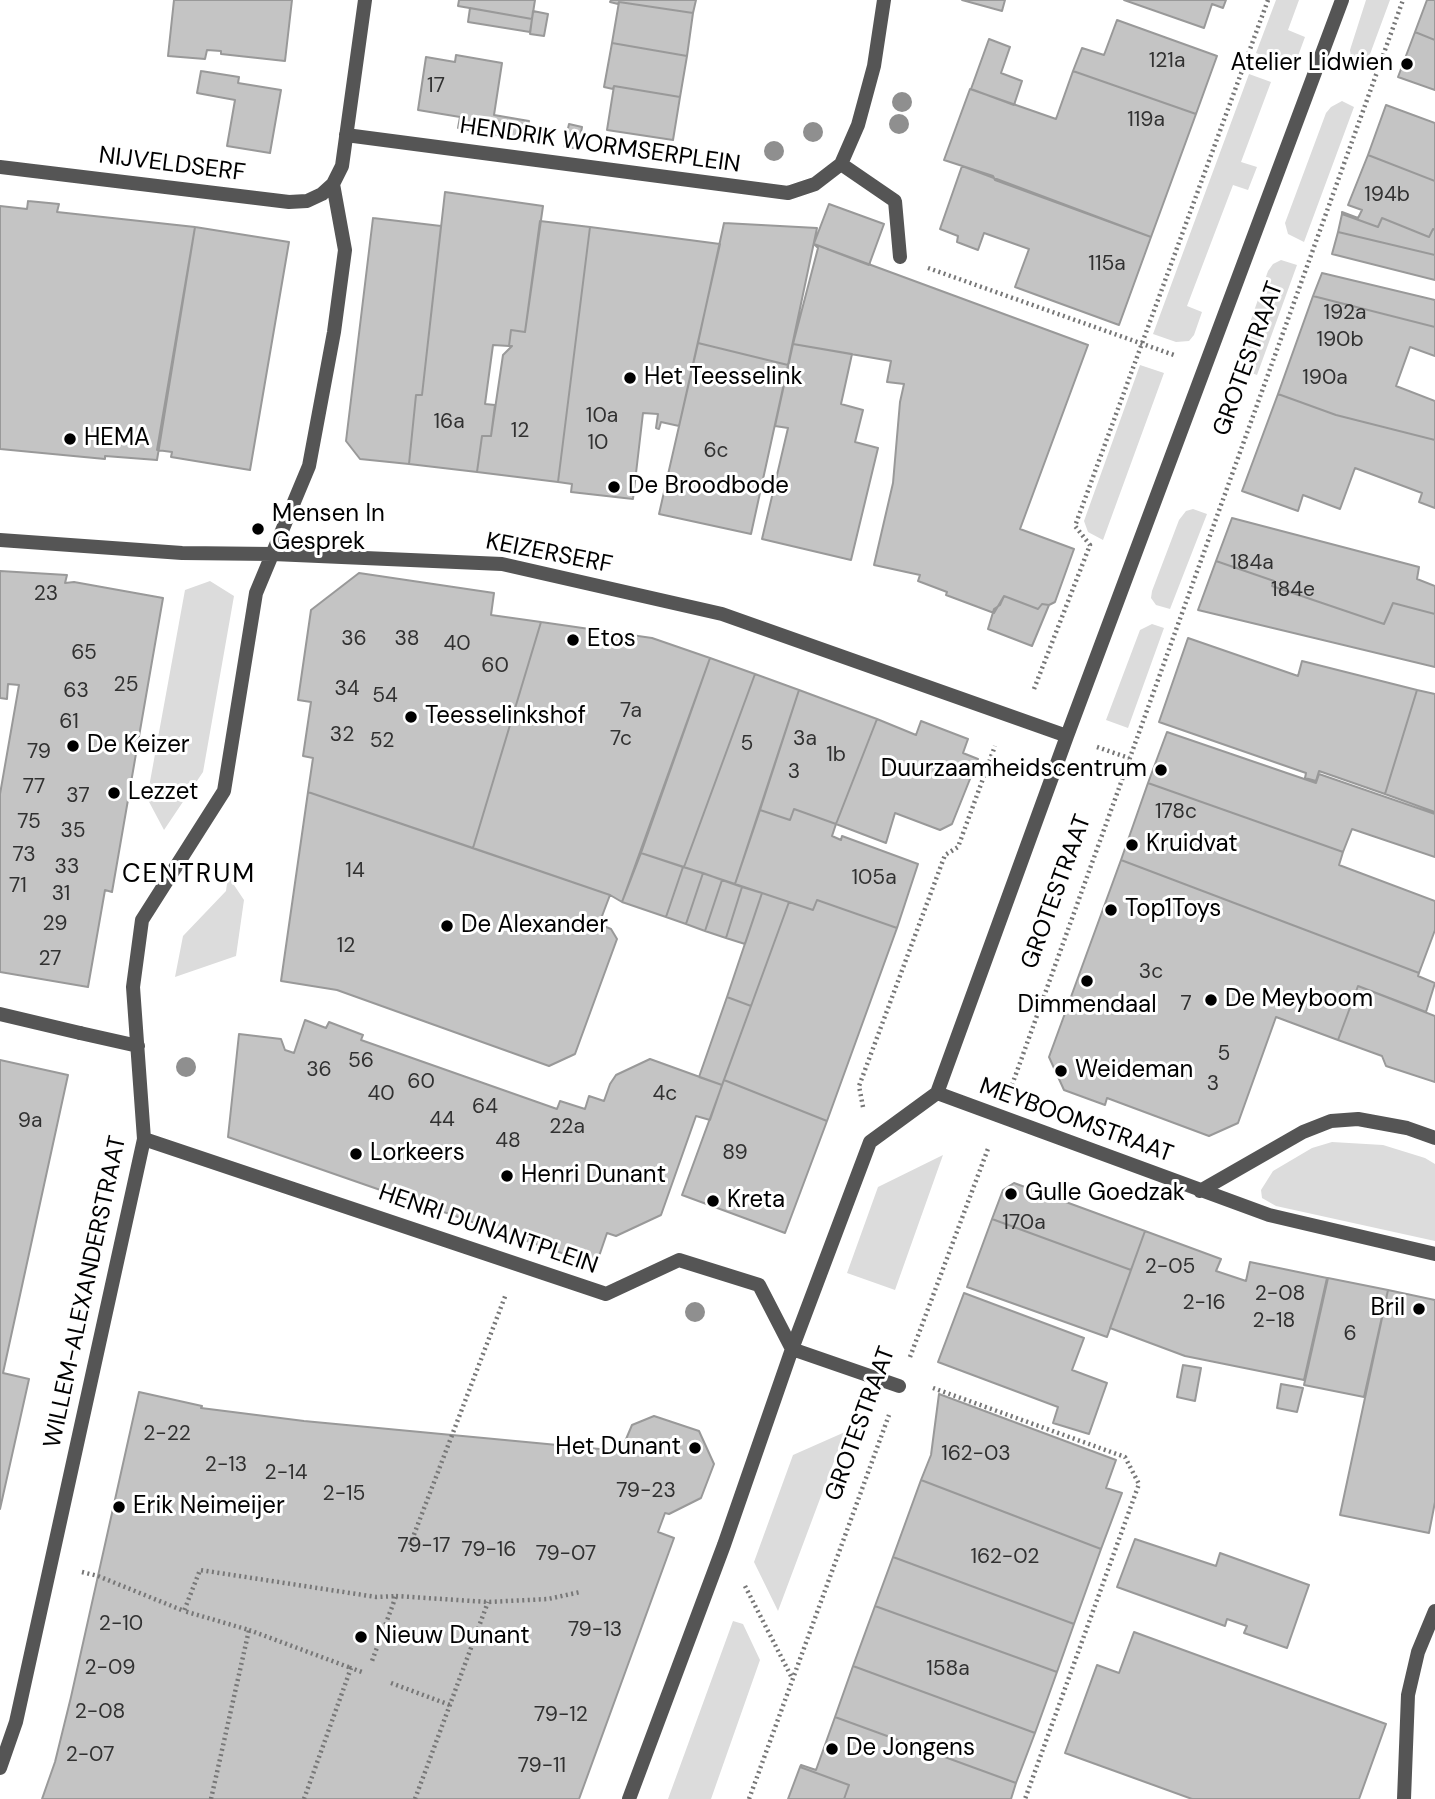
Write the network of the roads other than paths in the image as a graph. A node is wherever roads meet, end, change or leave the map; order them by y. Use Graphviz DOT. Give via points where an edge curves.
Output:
graph roads {
  1 [pos="365,0"];
  2 [pos="884,0"];
  3 [pos="1342,0"];
  4 [pos="346,135"];
  5 [pos="841,164"];
  6 [pos="0,167"];
  7 [pos="333,184"];
  8 [pos="901,257"];
  9 [pos="0,540"];
  10 [pos="273,554"];
  11 [pos="1066,736"];
  12 [pos="0,1014"];
  13 [pos="138,1046"];
  14 [pos="937,1093"];
  15 [pos="1435,1138"];
  16 [pos="144,1139"];
  17 [pos="1200,1191"];
  18 [pos="1435,1254"];
  19 [pos="792,1349"];
  20 [pos="901,1381"];
  21 [pos="1435,1612"];
  22 [pos="0,1768"];
  23 [pos="629,1799"];
  24 [pos="1404,1799"];
  1 -- 4 [label="street"];
  2 -- 5 [label="street" via="874,66 858,125"];
  3 -- 11 [label="street, GROTESTRAAT"];
  4 -- 5 [label="street, HENDRIK WORMSERPLEIN" via="788,193 815,184"];
  4 -- 7 [label="street" via="342,166"];
  5 -- 8 [label="street" via="895,201"];
  6 -- 7 [label="street, NIJVELDSERF" via="289,202 307,201"];
  7 -- 10 [label="street, WILLEM-ALEXANDERSTRAAT" via="345,250 334,332 309,466"];
  9 -- 10 [label="street, KEIZERSERF"];
  10 -- 11 [label="street, KEIZERSERF" via="502,564 722,614"];
  10 -- 13 [label="street, WILLEM-ALEXANDERSTRAAT" via="256,593 224,791 142,920 133,987"];
  11 -- 14 [label="street, GROTESTRAAT"];
  12 -- 13 [label="street"];
  13 -- 16 [label="street, WILLEM-ALEXANDERSTRAAT"];
  14 -- 17 [label="street, MEYBOOMSTRAAT"];
  14 -- 19 [label="street" via="870,1142"];
  15 -- 17 [label="street" via="1358,1119 1331,1121"];
  16 -- 19 [label="street, HENRI DUNANTPLEIN" via="606,1294 679,1260 759,1285"];
  16 -- 22 [label="street, WILLEM-ALEXANDERSTRAAT" via="16,1722"];
  17 -- 18 [label="street, MEYBOOMSTRAAT" via="1269,1215"];
  19 -- 20 [label="street"];
  19 -- 23 [label="street"];
  21 -- 24 [label="street" via="1418,1651 1408,1695"];
}
